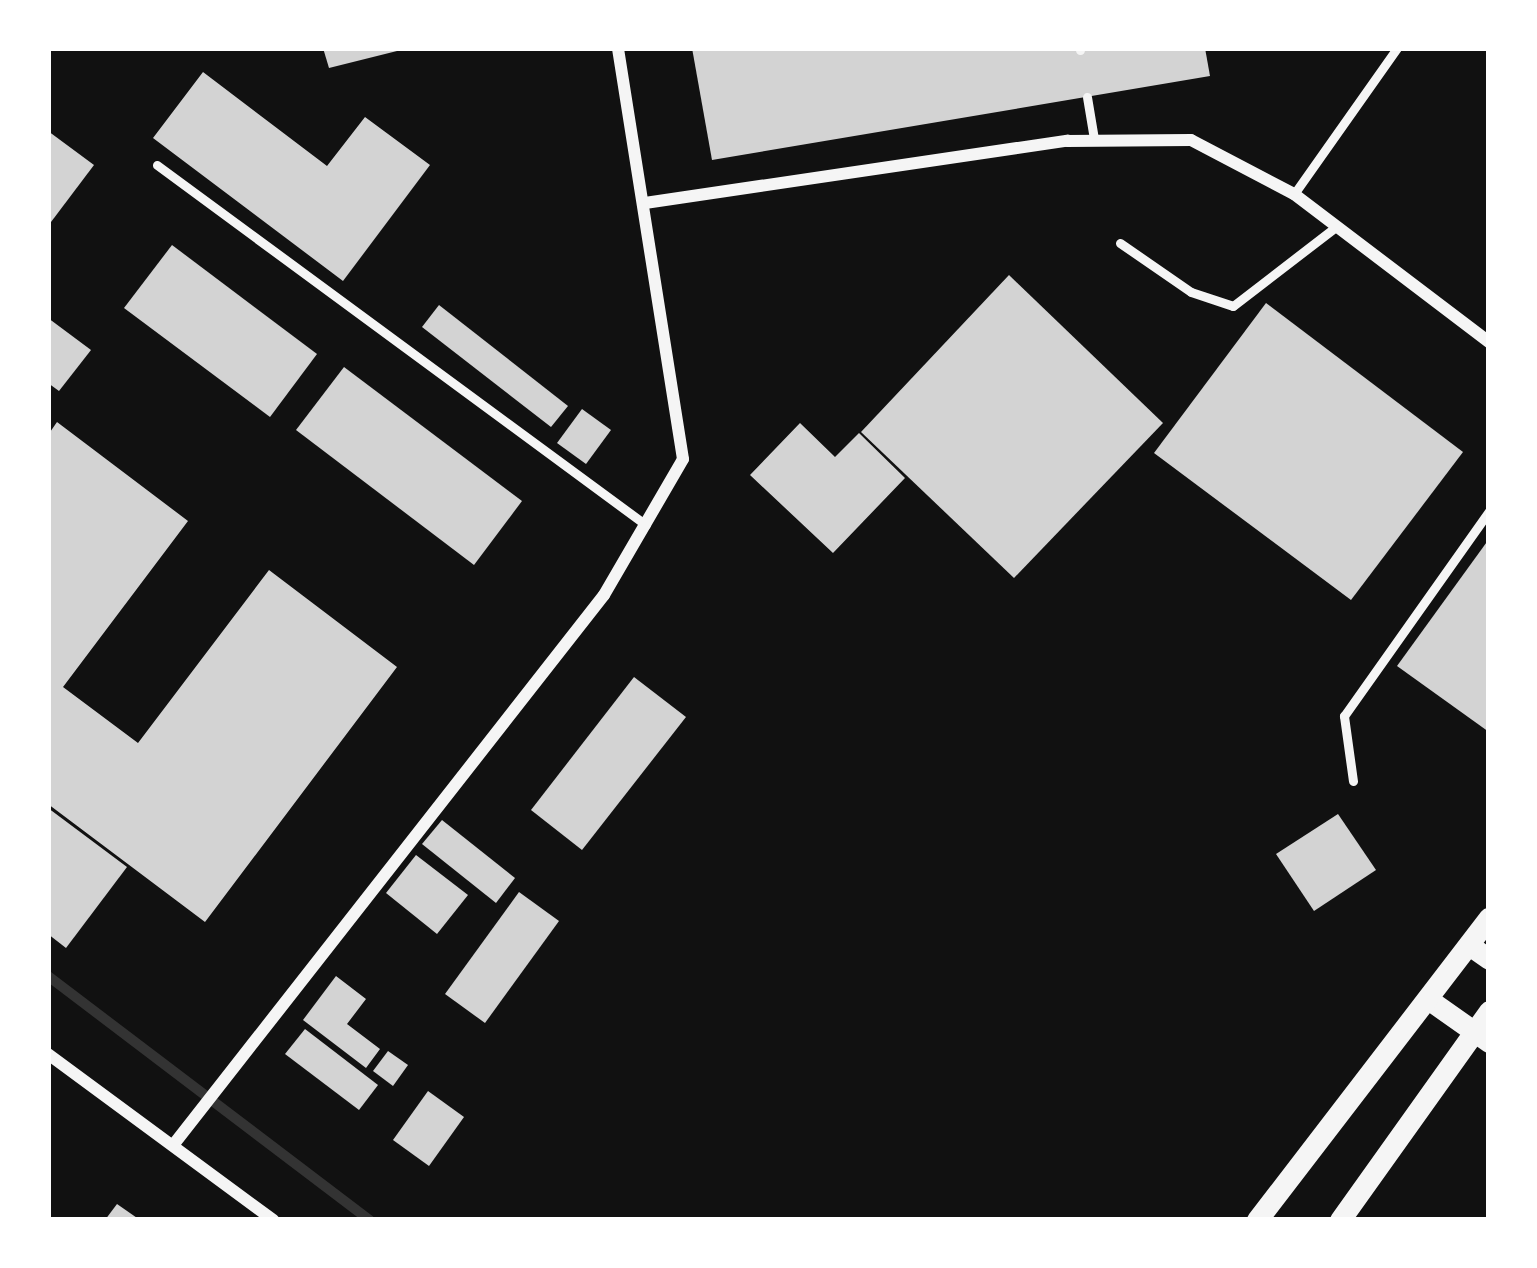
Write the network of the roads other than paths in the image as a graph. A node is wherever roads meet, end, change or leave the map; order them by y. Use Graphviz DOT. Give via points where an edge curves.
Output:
graph roads {
  1 [pos="619,48"];
  2 [pos="1397,48"];
  3 [pos="1087,97"];
  4 [pos="1094,139"];
  5 [pos="157,165"];
  6 [pos="1294,194"];
  7 [pos="645,203"];
  8 [pos="1337,226"];
  9 [pos="1120,243"];
  10 [pos="1489,342"];
  11 [pos="1489,512"];
  12 [pos="646,525"];
  13 [pos="1353,781"];
  14 [pos="1489,918"];
  15 [pos="1469,945"];
  16 [pos="1489,959"];
  17 [pos="1428,999"];
  18 [pos="1489,1010"];
  19 [pos="1482,1037"];
  20 [pos="48,1054"];
  21 [pos="174,1144"];
  22 [pos="273,1220"];
  23 [pos="1257,1220"];
  24 [pos="1340,1220"];
  1 -- 7 [label="street"];
  2 -- 6 [label="lane"];
  3 -- 4 [label="lane"];
  4 -- 6 [label="street" via="1191,140"];
  4 -- 7 [label="street"];
  5 -- 12 [label="lane"];
  6 -- 8 [label="street"];
  7 -- 12 [label="street" via="683,458"];
  8 -- 9 [label="lane" via="1233,306 1191,292"];
  8 -- 10 [label="street"];
  11 -- 13 [label="lane" via="1344,716"];
  12 -- 21 [label="street" via="604,595"];
  14 -- 15 [label="street"];
  15 -- 16 [label="street"];
  15 -- 17 [label="street"];
  17 -- 19 [label="street"];
  17 -- 23 [label="street"];
  18 -- 19 [label="street"];
  19 -- 24 [label="street"];
  20 -- 21 [label="street"];
  21 -- 22 [label="street"];
}
